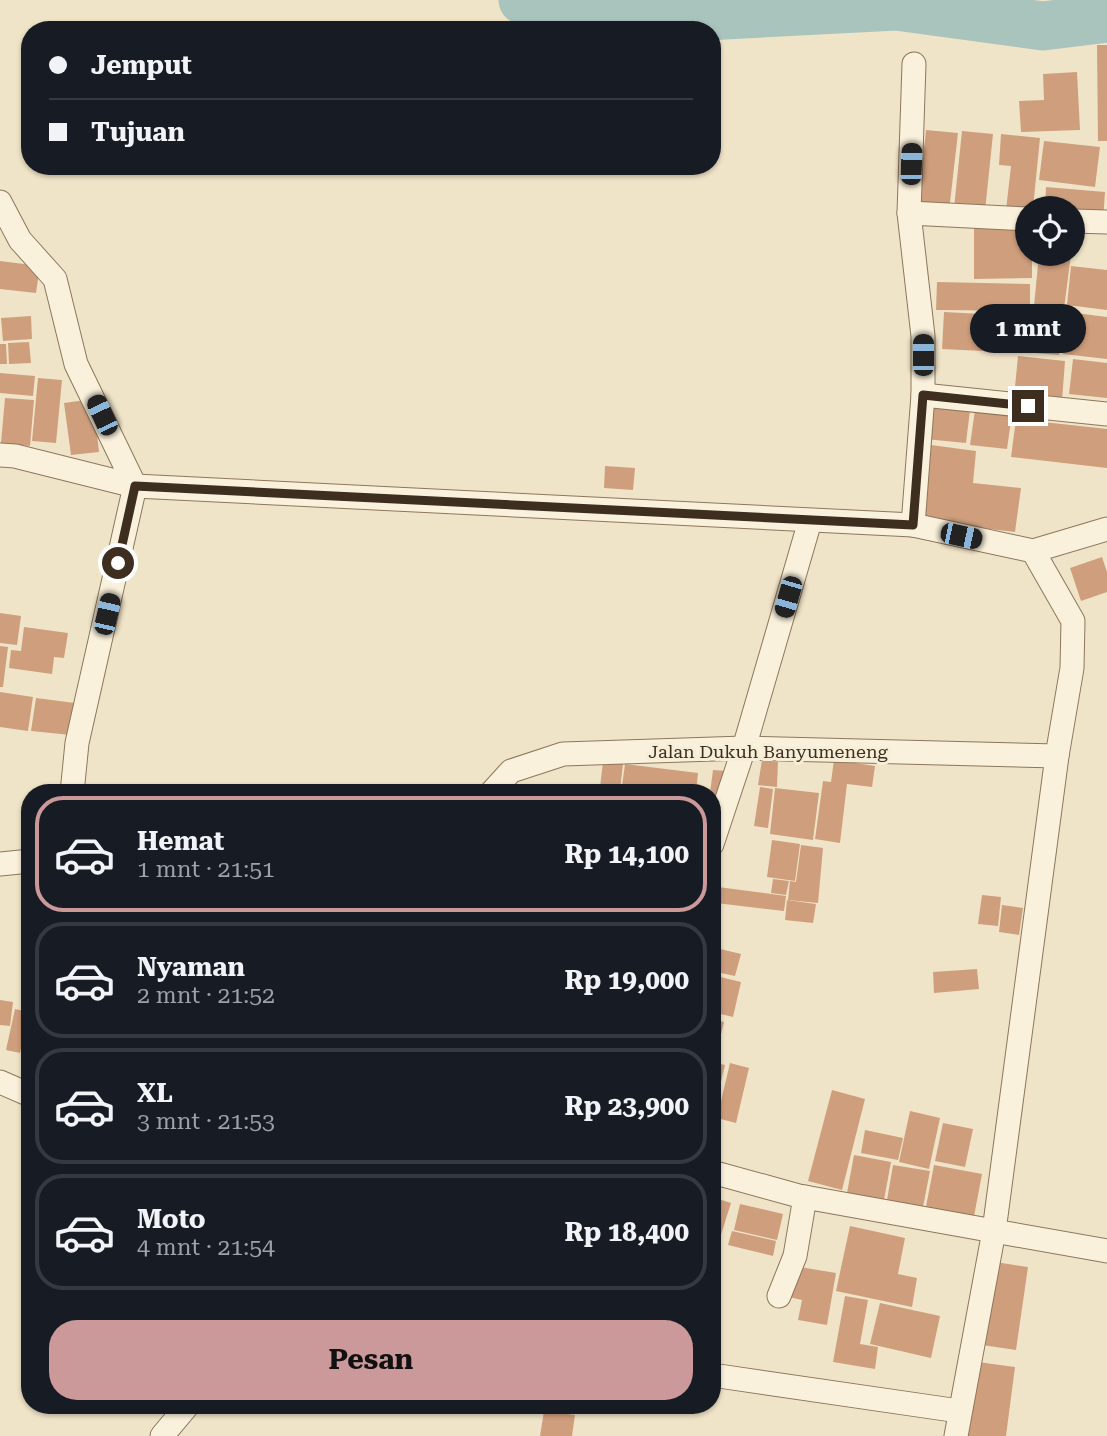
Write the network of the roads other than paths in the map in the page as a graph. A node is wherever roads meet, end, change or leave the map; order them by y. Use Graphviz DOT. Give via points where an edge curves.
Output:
graph roads {
  1 [pos="914,64"];
  2 [pos="0,202"];
  3 [pos="909,213"];
  4 [pos="1015,218"];
  5 [pos="1085,221"];
  6 [pos="1107,222"];
  7 [pos="923,395"];
  8 [pos="1107,414"];
  9 [pos="0,455"];
  10 [pos="135,486"];
  11 [pos="810,521"];
  12 [pos="913,525"];
  13 [pos="1107,529"];
  14 [pos="1033,551"];
  15 [pos="744,748"];
  16 [pos="1057,757"];
  17 [pos="73,784"];
  18 [pos="499,784"];
  19 [pos="721,817"];
  20 [pos="21,862"];
  21 [pos="0,864"];
  22 [pos="0,1082"];
  23 [pos="21,1091"];
  24 [pos="721,1174"];
  25 [pos="805,1197"];
  26 [pos="994,1231"];
  27 [pos="1107,1251"];
  28 [pos="779,1296"];
  29 [pos="721,1376"];
  30 [pos="959,1411"];
  31 [pos="180,1414"];
  32 [pos="162,1436"];
  33 [pos="956,1436"];
  1 -- 3 [label="street"];
  2 -- 10 [label="street" via="20,240 55,279 76,363"];
  3 -- 4 [label="street"];
  3 -- 7 [label="street" via="923,335"];
  5 -- 6 [label="street"];
  7 -- 8 [label="street"];
  7 -- 12 [label="street"];
  9 -- 10 [label="street"];
  10 -- 11 [label="street"];
  10 -- 17 [label="street" via="77,743"];
  11 -- 12 [label="street"];
  11 -- 15 [label="street"];
  12 -- 14 [label="street"];
  13 -- 14 [label="street"];
  14 -- 16 [label="street" via="1073,621 1072,668"];
  15 -- 16 [label="street, Jalan Dukuh Banyumeneng"];
  15 -- 18 [label="street, Jalan Dukuh Banyumeneng" via="564,754 511,771"];
  15 -- 19 [label="street"];
  16 -- 26 [label="street"];
  20 -- 21 [label="street"];
  22 -- 23 [label="street"];
  24 -- 25 [label="street"];
  25 -- 26 [label="street"];
  25 -- 28 [label="street" via="795,1256"];
  26 -- 27 [label="street"];
  26 -- 30 [label="street"];
  29 -- 30 [label="street"];
  30 -- 33 [label="street"];
  31 -- 32 [label="street"];
}
